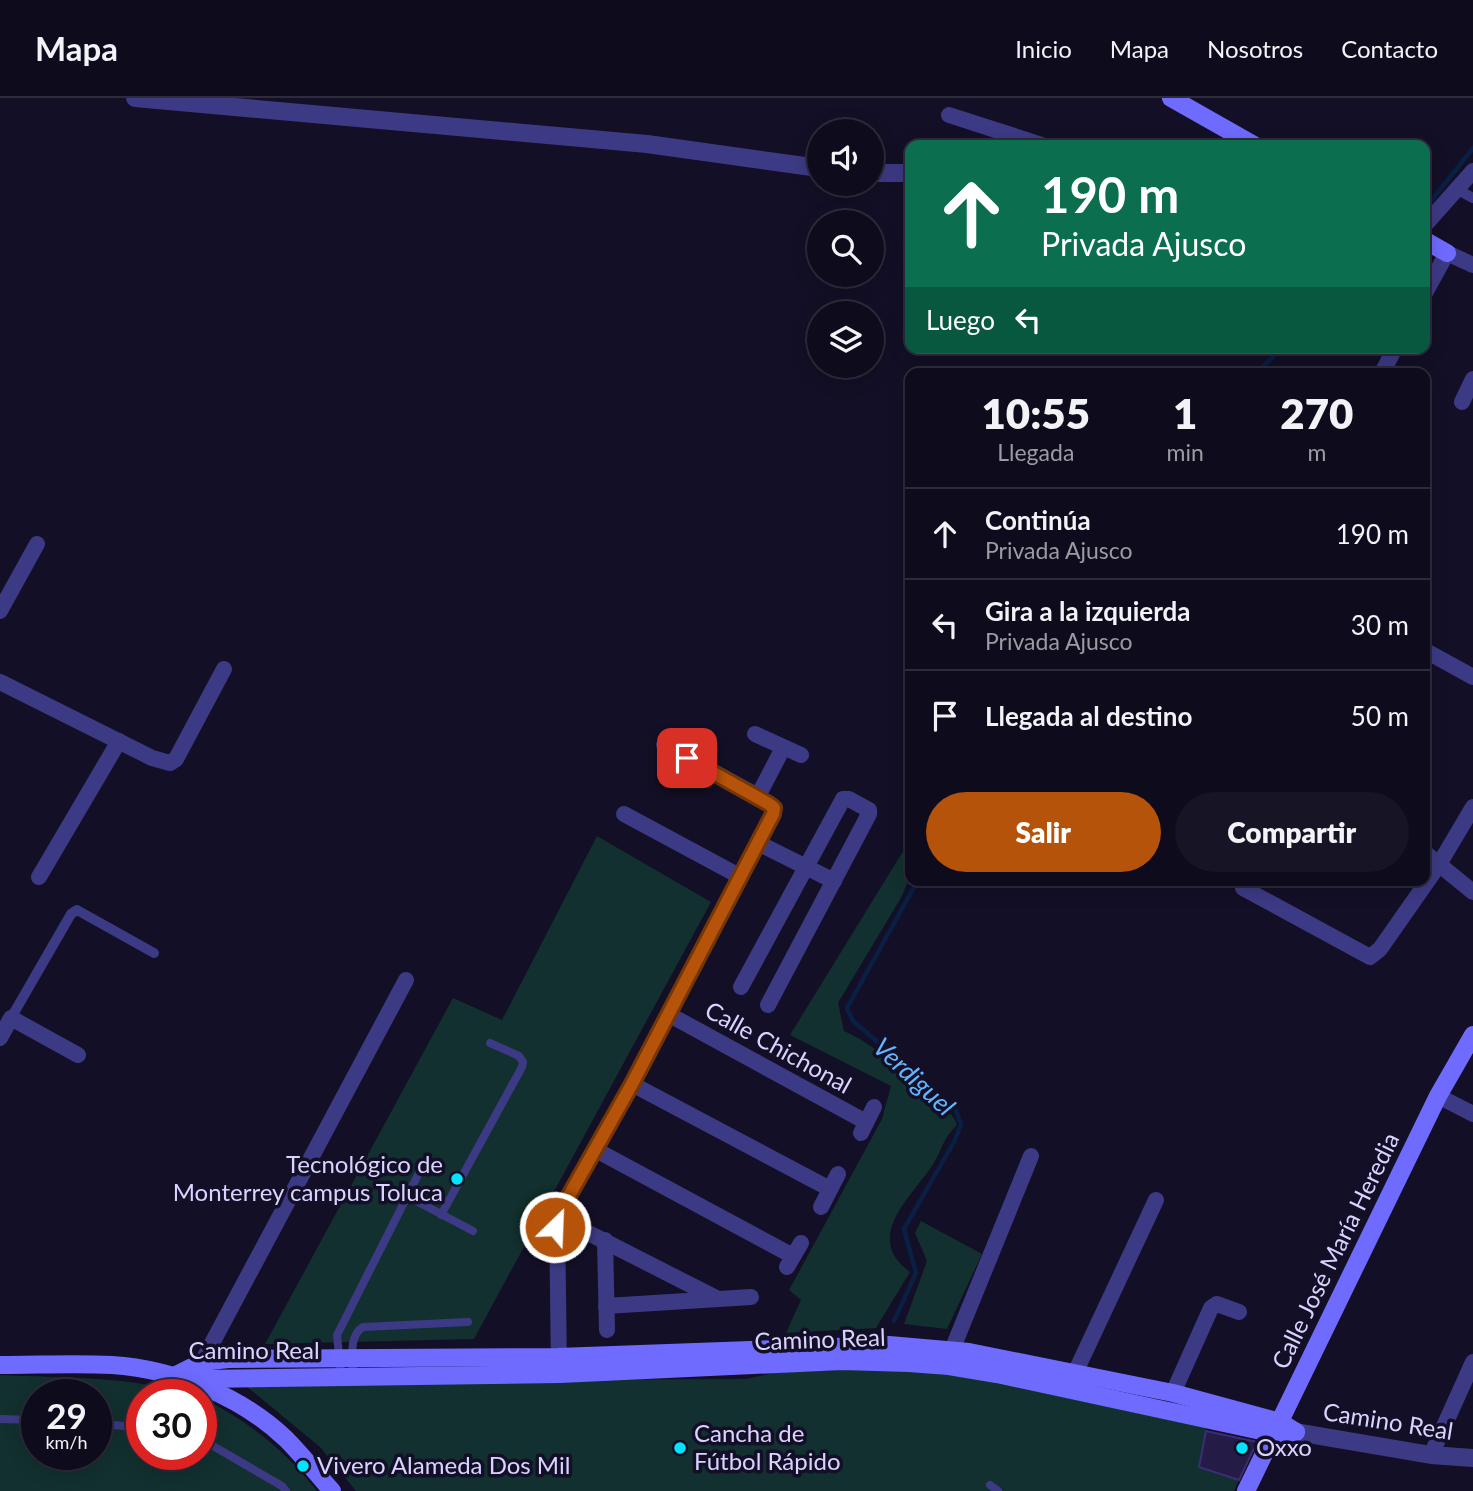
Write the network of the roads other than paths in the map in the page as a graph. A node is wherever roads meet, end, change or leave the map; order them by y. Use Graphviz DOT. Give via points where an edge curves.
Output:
graph roads {
  1 [pos="135,98"];
  2 [pos="1171,98"];
  3 [pos="949,115"];
  4 [pos="1026,140"];
  5 [pos="1245,140"];
  6 [pos="807,166"];
  7 [pos="1473,171"];
  8 [pos="884,173"];
  9 [pos="905,173"];
  10 [pos="1456,189"];
  11 [pos="1473,198"];
  12 [pos="1430,219"];
  13 [pos="1430,243"];
  14 [pos="1447,253"];
  15 [pos="1473,265"];
  16 [pos="1430,284"];
  17 [pos="1473,379"];
  18 [pos="1462,402"];
  19 [pos="37,544"];
  20 [pos="0,611"];
  21 [pos="1430,653"];
  22 [pos="224,668"];
  23 [pos="1473,677"];
  24 [pos="0,682"];
  25 [pos="755,734"];
  26 [pos="119,741"];
  27 [pos="664,745"];
  28 [pos="783,748"];
  29 [pos="801,755"];
  30 [pos="758,796"];
  31 [pos="1473,807"];
  32 [pos="624,814"];
  33 [pos="758,844"];
  34 [pos="1430,858"];
  35 [pos="1438,866"];
  36 [pos="805,868"];
  37 [pos="39,877"];
  38 [pos="741,877"];
  39 [pos="1430,877"];
  40 [pos="834,881"];
  41 [pos="1424,886"];
  42 [pos="1243,888"];
  43 [pos="1473,892"];
  44 [pos="153,953"];
  45 [pos="406,980"];
  46 [pos="777,987"];
  47 [pos="768,1004"];
  48 [pos="668,1014"];
  49 [pos="11,1018"];
  50 [pos="1473,1035"];
  51 [pos="0,1038"];
  52 [pos="489,1043"];
  53 [pos="78,1055"];
  54 [pos="632,1084"];
  55 [pos="1438,1096"];
  56 [pos="874,1107"];
  57 [pos="1473,1114"];
  58 [pos="596,1150"];
  59 [pos="1031,1156"];
  60 [pos="421,1169"];
  61 [pos="838,1174"];
  62 [pos="830,1189"];
  63 [pos="407,1196"];
  64 [pos="1156,1200"];
  65 [pos="821,1207"];
  66 [pos="442,1215"];
  67 [pos="557,1217"];
  68 [pos="473,1231"];
  69 [pos="605,1240"];
  70 [pos="794,1255"];
  71 [pos="751,1297"];
  72 [pos="718,1300"];
  73 [pos="606,1306"];
  74 [pos="1239,1312"];
  75 [pos="468,1322"];
  76 [pos="607,1330"];
  77 [pos="952,1350"];
  78 [pos="1473,1362"];
  79 [pos="0,1365"];
  80 [pos="559,1366"];
  81 [pos="998,1366"];
  82 [pos="347,1367"];
  83 [pos="202,1370"];
  84 [pos="1075,1373"];
  85 [pos="174,1376"];
  86 [pos="1173,1393"];
  87 [pos="0,1419"];
  88 [pos="21,1420"];
  89 [pos="1284,1429"];
  90 [pos="217,1448"];
  91 [pos="1431,1455"];
  92 [pos="1473,1458"];
  93 [pos="990,1485"];
  94 [pos="286,1491"];
  95 [pos="332,1491"];
  96 [pos="998,1491"];
  97 [pos="1246,1491"];
  1 -- 6 [label="street" via="622,142"];
  2 -- 5 [label="main road"];
  3 -- 4 [label="street"];
  7 -- 10 [label="street"];
  8 -- 9 [label="street"];
  10 -- 11 [label="street"];
  10 -- 12 [label="street"];
  13 -- 14 [label="main road"];
  14 -- 15 [label="street"];
  14 -- 16 [label="street"];
  17 -- 18 [label="street"];
  19 -- 20 [label="street"];
  21 -- 23 [label="street"];
  22 -- 26 [label="street" via="170,764"];
  24 -- 26 [label="street"];
  25 -- 28 [label="street"];
  26 -- 37 [label="street"];
  27 -- 30 [label="street"];
  28 -- 29 [label="street"];
  28 -- 30 [label="street"];
  30 -- 33 [label="street" via="774,808"];
  31 -- 35 [label="street"];
  32 -- 38 [label="street"];
  33 -- 36 [label="street"];
  33 -- 38 [label="street"];
  34 -- 35 [label="street"];
  35 -- 39 [label="street"];
  35 -- 43 [label="street"];
  36 -- 40 [label="street"];
  36 -- 40 [label="street" via="844,799 849,799 870,811"];
  36 -- 46 [label="street" via="745,980"];
  38 -- 48 [label="street"];
  40 -- 46 [label="street"];
  41 -- 42 [label="street" via="1370,957"];
  44 -- 49 [label="street" via="77,910"];
  45 -- 83 [label="street"];
  46 -- 47 [label="street"];
  48 -- 54 [label="street"];
  48 -- 56 [label="street, Calle Chichonal" via="863,1128"];
  49 -- 51 [label="street"];
  49 -- 53 [label="street"];
  50 -- 55 [label="main road, Calle José María Heredia"];
  52 -- 66 [label="lane" via="519,1056 522,1067"];
  54 -- 58 [label="street"];
  54 -- 62 [label="street"];
  55 -- 57 [label="street"];
  55 -- 89 [label="main road, Calle José María Heredia"];
  58 -- 67 [label="street"];
  58 -- 70 [label="street"];
  59 -- 77 [label="street"];
  60 -- 63 [label="lane"];
  61 -- 62 [label="street"];
  62 -- 65 [label="street"];
  63 -- 66 [label="lane"];
  63 -- 82 [label="lane" via="337,1335"];
  64 -- 84 [label="street"];
  66 -- 68 [label="lane"];
  67 -- 69 [label="street"];
  67 -- 80 [label="street"];
  69 -- 72 [label="street"];
  69 -- 73 [label="street"];
  71 -- 72 [label="street"];
  72 -- 73 [label="street"];
  73 -- 76 [label="street"];
  74 -- 86 [label="street" via="1217,1304 1211,1308"];
  75 -- 82 [label="lane" via="363,1327 353,1338"];
  77 -- 80 [label="main road, Camino Real" via="846,1345"];
  77 -- 81 [label="main road, Camino Real"];
  78 -- 91 [label="street"];
  79 -- 85 [label="main road" via="114,1365"];
  80 -- 81 [label="main road, Camino Real" via="842,1361"];
  80 -- 82 [label="main road, Camino Real"];
  81 -- 84 [label="main road, Camino Real"];
  81 -- 89 [label="main road, Camino Real"];
  82 -- 83 [label="main road, Camino Real"];
  83 -- 85 [label="main road, Camino Real"];
  84 -- 86 [label="main road, Camino Real"];
  85 -- 95 [label="main road" via="247,1409 284,1437"];
  86 -- 89 [label="main road, Camino Real"];
  87 -- 88 [label="lane"];
  89 -- 91 [label="street, Camino Real"];
  89 -- 97 [label="main road, Calle José María Heredia"];
  90 -- 94 [label="lane"];
  91 -- 92 [label="street, Camino Real"];
  93 -- 96 [label="lane"];
}
